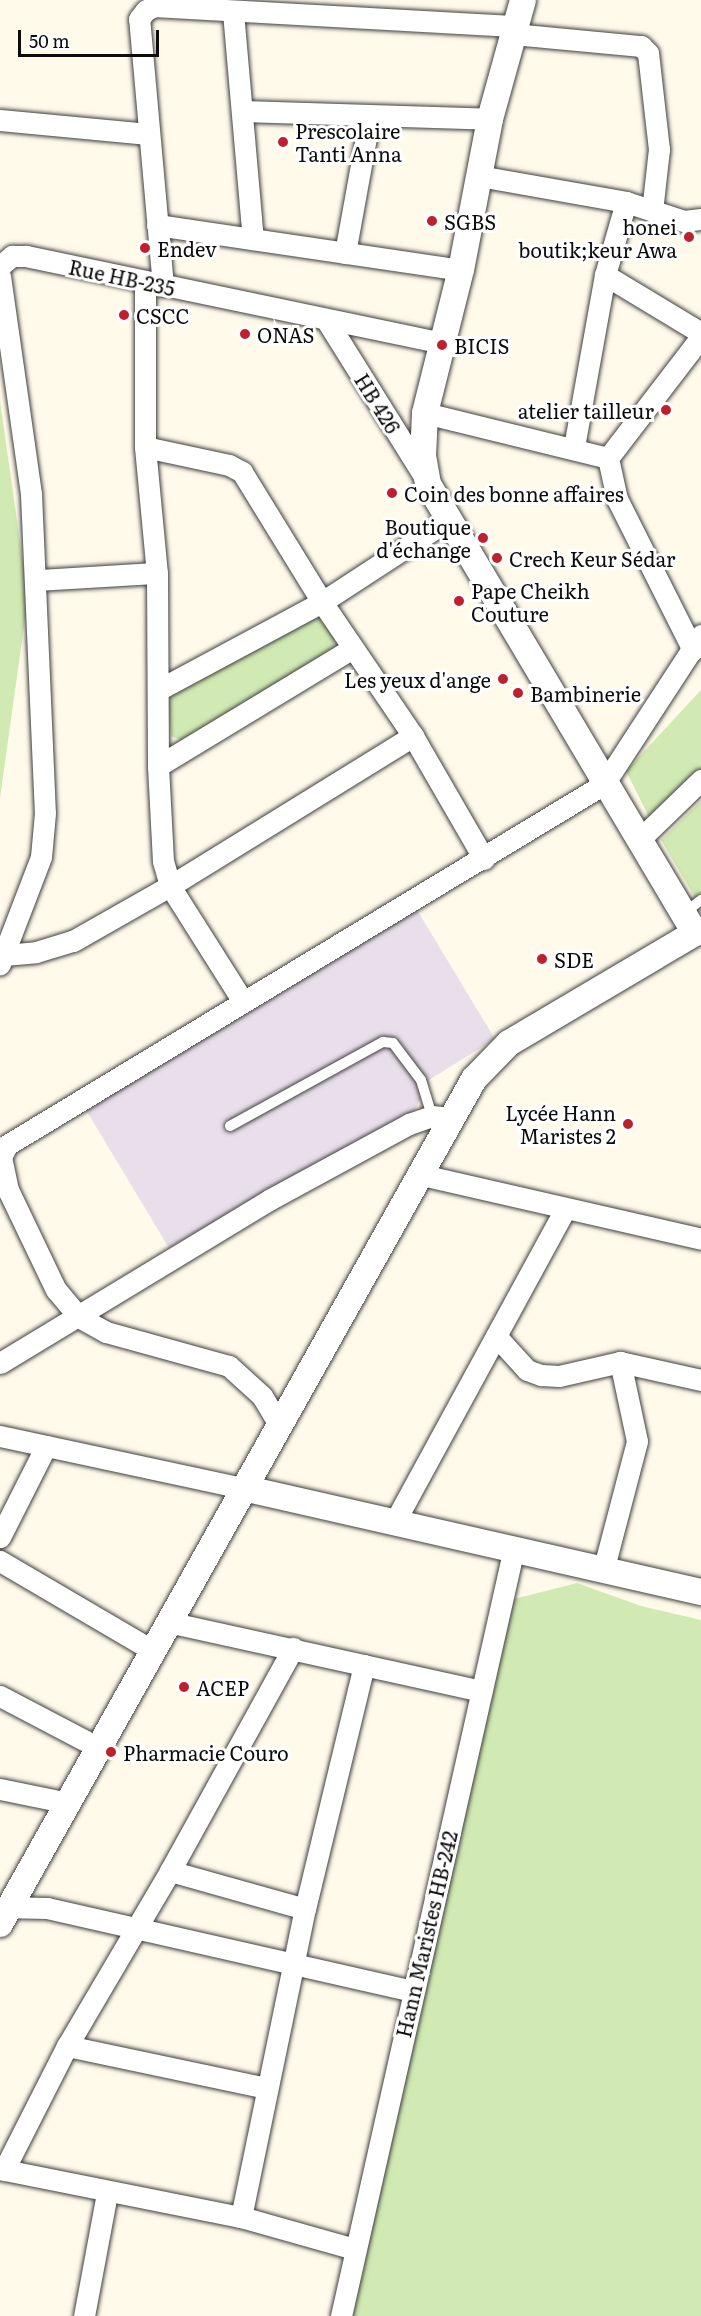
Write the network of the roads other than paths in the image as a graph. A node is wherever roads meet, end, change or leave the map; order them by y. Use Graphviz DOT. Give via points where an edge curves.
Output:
graph roads {
  1 [pos="523,0"];
  2 [pos="233,12"];
  3 [pos="514,30"];
  4 [pos="242,111"];
  5 [pos="370,115"];
  6 [pos="490,119"];
  7 [pos="0,120"];
  8 [pos="148,134"];
  9 [pos="479,176"];
  10 [pos="626,202"];
  11 [pos="652,211"];
  12 [pos="701,219"];
  13 [pos="157,225"];
  14 [pos="253,239"];
  15 [pos="345,253"];
  16 [pos="6,261"];
  17 [pos="461,270"];
  18 [pos="605,274"];
  19 [pos="0,276"];
  20 [pos="154,284"];
  21 [pos="327,321"];
  22 [pos="701,335"];
  23 [pos="442,343"];
  24 [pos="425,413"];
  25 [pos="145,447"];
  26 [pos="574,447"];
  27 [pos="608,458"];
  28 [pos="428,484"];
  29 [pos="448,520"];
  30 [pos="157,573"];
  31 [pos="38,580"];
  32 [pos="322,602"];
  33 [pos="697,643"];
  34 [pos="353,648"];
  35 [pos="158,690"];
  36 [pos="413,736"];
  37 [pos="158,766"];
  38 [pos="701,780"];
  39 [pos="604,784"];
  40 [pos="638,841"];
  41 [pos="484,860"];
  42 [pos="170,886"];
  43 [pos="696,924"];
  44 [pos="2,959"];
  45 [pos="242,1000"];
  46 [pos="442,1117"];
  47 [pos="230,1126"];
  48 [pos="418,1174"];
  49 [pos="564,1211"];
  50 [pos="701,1239"];
  51 [pos="79,1317"];
  52 [pos="496,1336"];
  53 [pos="620,1362"];
  54 [pos="0,1363"];
  55 [pos="701,1380"];
  56 [pos="280,1426"];
  57 [pos="0,1436"];
  58 [pos="46,1446"];
  59 [pos="243,1488"];
  60 [pos="394,1523"];
  61 [pos="0,1537"];
  62 [pos="513,1552"];
  63 [pos="0,1561"];
  64 [pos="603,1571"];
  65 [pos="701,1592"];
  66 [pos="168,1622"];
  67 [pos="293,1648"];
  68 [pos="152,1650"];
  69 [pos="364,1665"];
  70 [pos="482,1691"];
  71 [pos="0,1696"];
  72 [pos="99,1748"];
  73 [pos="0,1789"];
  74 [pos="69,1803"];
  75 [pos="170,1871"];
  76 [pos="305,1909"];
  77 [pos="3,1913"];
  78 [pos="133,1929"];
  79 [pos="294,1962"];
  80 [pos="413,1991"];
  81 [pos="67,2046"];
  82 [pos="266,2088"];
  83 [pos="2,2169"];
  84 [pos="107,2193"];
  85 [pos="241,2217"];
  86 [pos="355,2249"];
  87 [pos="84,2316"];
  88 [pos="341,2316"];
  1 -- 3 [label="street"];
  2 -- 3 [label="street"];
  2 -- 4 [label="street"];
  2 -- 8 [label="street" via="155,6 139,19"];
  3 -- 6 [label="street"];
  3 -- 11 [label="street" via="641,46 648,53 659,149"];
  4 -- 5 [label="street"];
  4 -- 14 [label="street"];
  5 -- 6 [label="street"];
  5 -- 15 [label="street"];
  6 -- 9 [label="street"];
  7 -- 8 [label="street"];
  8 -- 13 [label="street"];
  9 -- 10 [label="street"];
  9 -- 17 [label="street"];
  10 -- 11 [label="street"];
  10 -- 18 [label="street"];
  11 -- 12 [label="street" via="684,221"];
  13 -- 14 [label="street"];
  13 -- 20 [label="street"];
  14 -- 15 [label="street"];
  15 -- 17 [label="street"];
  16 -- 20 [label="street, Rue HB-235"];
  17 -- 23 [label="street"];
  18 -- 22 [label="street"];
  18 -- 26 [label="street"];
  19 -- 31 [label="street" via="18,382"];
  20 -- 21 [label="street, Rue HB-235"];
  20 -- 25 [label="street"];
  21 -- 23 [label="street, Rue HB-235"];
  21 -- 28 [label="street, HB 426"];
  22 -- 27 [label="street"];
  23 -- 24 [label="street"];
  24 -- 26 [label="street"];
  24 -- 28 [label="street" via="423,456"];
  25 -- 30 [label="street"];
  25 -- 32 [label="street" via="229,465 242,472"];
  26 -- 27 [label="street"];
  27 -- 33 [label="street" via="617,499"];
  28 -- 29 [label="street"];
  29 -- 32 [label="street"];
  29 -- 39 [label="street"];
  30 -- 31 [label="street"];
  30 -- 35 [label="street"];
  31 -- 44 [label="street" via="45,813 41,857"];
  32 -- 34 [label="street"];
  32 -- 35 [label="street"];
  33 -- 39 [label="street"];
  34 -- 36 [label="street"];
  34 -- 37 [label="street"];
  35 -- 37 [label="street"];
  36 -- 41 [label="street"];
  36 -- 42 [label="street"];
  37 -- 42 [label="street" via="163,861"];
  38 -- 40 [label="street"];
  39 -- 40 [label="street"];
  39 -- 41 [label="street"];
  40 -- 43 [label="street"];
  41 -- 45 [label="street"];
  42 -- 44 [label="street" via="73,941"];
  42 -- 45 [label="street"];
  43 -- 46 [label="street" via="509,1043"];
  45 -- 51 [label="street" via="7,1145 1,1157 2,1174 56,1290"];
  46 -- 47 [label="lane" via="393,1043 383,1042"];
  46 -- 48 [label="street"];
  46 -- 51 [label="street" via="409,1124 269,1200"];
  48 -- 49 [label="street"];
  48 -- 56 [label="street"];
  49 -- 50 [label="street"];
  49 -- 52 [label="street"];
  51 -- 54 [label="street"];
  51 -- 56 [label="street" via="106,1332 229,1366 262,1396"];
  52 -- 53 [label="street" via="527,1370 541,1375 559,1376"];
  52 -- 60 [label="street"];
  53 -- 55 [label="street"];
  53 -- 64 [label="street" via="637,1442"];
  56 -- 59 [label="street"];
  57 -- 58 [label="street"];
  58 -- 59 [label="street"];
  58 -- 61 [label="street"];
  59 -- 60 [label="street"];
  59 -- 66 [label="street"];
  60 -- 62 [label="street"];
  62 -- 64 [label="street"];
  62 -- 70 [label="street, Hann Maristes HB-242"];
  63 -- 68 [label="street"];
  64 -- 65 [label="street"];
  66 -- 67 [label="street"];
  66 -- 68 [label="street"];
  67 -- 69 [label="street"];
  67 -- 75 [label="street"];
  68 -- 72 [label="street"];
  69 -- 70 [label="street"];
  69 -- 76 [label="street"];
  70 -- 80 [label="street, Hann Maristes HB-242"];
  71 -- 72 [label="street"];
  72 -- 74 [label="street"];
  73 -- 74 [label="street"];
  74 -- 77 [label="street"];
  75 -- 76 [label="street"];
  75 -- 78 [label="street"];
  76 -- 79 [label="street"];
  77 -- 78 [label="street" via="47,1908"];
  78 -- 79 [label="street"];
  78 -- 81 [label="street"];
  79 -- 80 [label="street"];
  79 -- 82 [label="street"];
  80 -- 86 [label="street, Hann Maristes HB-242"];
  81 -- 82 [label="street"];
  81 -- 83 [label="street"];
  82 -- 85 [label="street"];
  83 -- 84 [label="street"];
  84 -- 85 [label="street"];
  84 -- 87 [label="street"];
  85 -- 86 [label="street"];
  86 -- 88 [label="street, Hann Maristes HB-242"];
}
